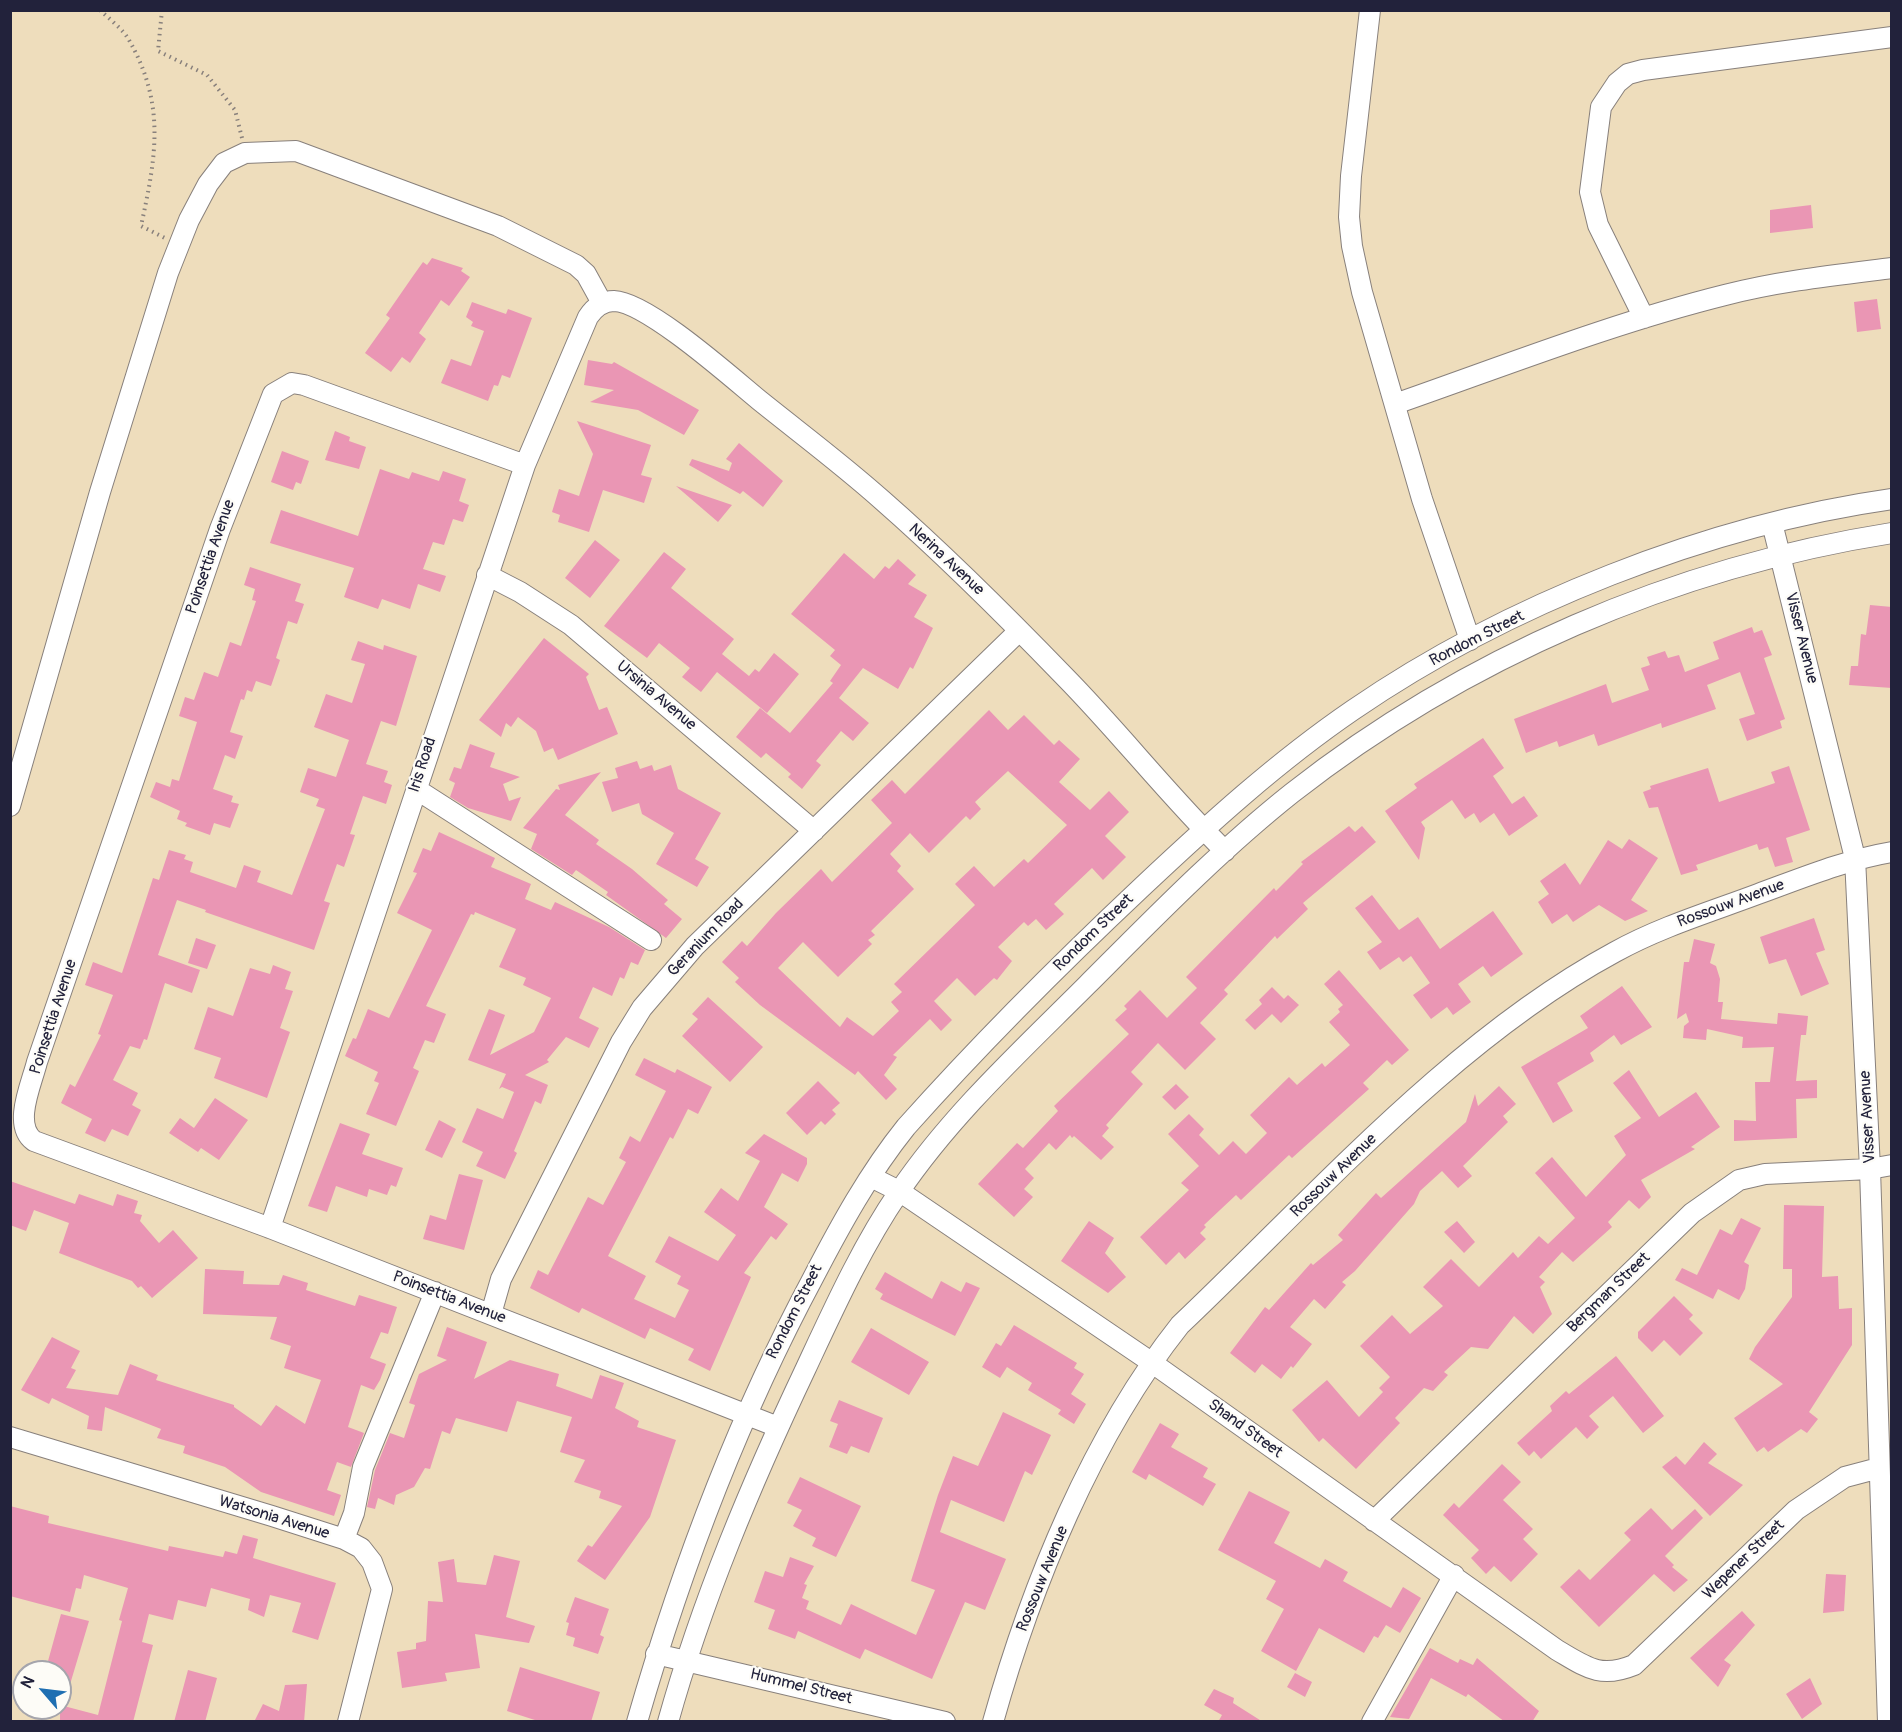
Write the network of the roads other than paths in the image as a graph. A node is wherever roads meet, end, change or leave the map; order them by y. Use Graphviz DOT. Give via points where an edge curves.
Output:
graph roads {
  1 [pos="1370,10"];
  2 [pos="1892,37"];
  3 [pos="1892,268"];
  4 [pos="598,306"];
  5 [pos="1644,318"];
  6 [pos="1395,404"];
  7 [pos="525,465"];
  8 [pos="1892,499"];
  9 [pos="1772,523"];
  10 [pos="1892,533"];
  11 [pos="1781,554"];
  12 [pos="487,575"];
  13 [pos="1019,631"];
  14 [pos="1470,640"];
  15 [pos="416,789"];
  16 [pos="10,806"];
  17 [pos="1203,830"];
  18 [pos="814,831"];
  19 [pos="1225,851"];
  20 [pos="1892,852"];
  21 [pos="1855,858"];
  22 [pos="651,940"];
  23 [pos="1892,1165"];
  24 [pos="1870,1169"];
  25 [pos="871,1177"];
  26 [pos="899,1191"];
  27 [pos="270,1228"];
  28 [pos="435,1292"];
  29 [pos="491,1314"];
  30 [pos="1151,1362"];
  31 [pos="747,1414"];
  32 [pos="778,1427"];
  33 [pos="10,1437"];
  34 [pos="1879,1468"];
  35 [pos="1374,1521"];
  36 [pos="344,1539"];
  37 [pos="1454,1575"];
  38 [pos="657,1654"];
  39 [pos="685,1662"];
  40 [pos="1620,1670"];
  41 [pos="348,1722"];
  42 [pos="637,1722"];
  43 [pos="668,1722"];
  44 [pos="945,1722"];
  45 [pos="993,1722"];
  46 [pos="1372,1722"];
  47 [pos="1888,1722"];
  1 -- 6 [label="street" via="1348,217 1362,292"];
  2 -- 5 [label="street" via="1643,70 1617,82 1601,107 1590,192 1598,225"];
  3 -- 5 [label="street" via="1779,283"];
  4 -- 7 [label="street, Iris Road"];
  4 -- 13 [label="street, Nerina Avenue" via="615,301 633,307 692,345 818,445 948,560"];
  4 -- 16 [label="street" via="586,274 576,265 498,226 296,151 245,153 217,170 179,244 100,492"];
  5 -- 6 [label="street"];
  6 -- 14 [label="street" via="1422,499"];
  7 -- 12 [label="street, Iris Road"];
  7 -- 27 [label="street, Poinsettia Avenue" via="304,385 292,383 273,394 220,529 37,1062 24,1113 30,1139"];
  8 -- 9 [label="street, Rondom Street"];
  9 -- 11 [label="street, Visser Avenue"];
  9 -- 14 [label="street, Rondom Street" via="1637,565"];
  10 -- 11 [label="street, Rondom Street"];
  11 -- 19 [label="street, Rondom Street" via="1651,594 1476,673 1362,743 1292,793"];
  11 -- 21 [label="street, Visser Avenue"];
  12 -- 15 [label="street, Iris Road"];
  12 -- 18 [label="street, Ursinia Avenue" via="571,625"];
  13 -- 17 [label="street, Nerina Avenue" via="1139,755"];
  13 -- 18 [label="street, Geranium Road"];
  14 -- 17 [label="street, Rondom Street" via="1353,710 1253,786"];
  15 -- 22 [label="street"];
  15 -- 27 [label="street, Iris Road"];
  17 -- 19 [label="street, Nerina Avenue"];
  17 -- 25 [label="street, Rondom Street" via="1033,991 906,1127"];
  18 -- 29 [label="street, Geranium Road" via="695,946 632,1023 501,1279"];
  19 -- 26 [label="street, Rondom Street" via="975,1100"];
  20 -- 21 [label="street, Rossouw Avenue"];
  21 -- 24 [label="street, Visser Avenue"];
  21 -- 30 [label="street, Rossouw Avenue" via="1667,927 1615,952 1510,1021 1446,1071 1386,1126 1180,1325"];
  23 -- 24 [label="street, Bergman Street"];
  24 -- 34 [label="street, Visser Avenue"];
  24 -- 35 [label="street, Bergman Street" via="1765,1174 1739,1180 1724,1189 1692,1213"];
  25 -- 26 [label="street, Shand Street"];
  25 -- 31 [label="street, Rondom Street" via="800,1302"];
  26 -- 30 [label="street, Shand Street"];
  26 -- 32 [label="street, Rondom Street" via="834,1308"];
  27 -- 28 [label="street, Poinsettia Avenue"];
  28 -- 29 [label="street, Poinsettia Avenue"];
  28 -- 36 [label="street" via="363,1467 354,1514"];
  29 -- 31 [label="street, Poinsettia Avenue"];
  30 -- 35 [label="street, Shand Street"];
  30 -- 45 [label="street, Rossouw Avenue" via="1092,1464 1069,1514 1024,1624"];
  31 -- 32 [label="street, Poinsettia Avenue"];
  31 -- 38 [label="street, Rondom Street"];
  32 -- 39 [label="street, Rondom Street"];
  33 -- 36 [label="street, Watsonia Avenue"];
  34 -- 40 [label="street, Wepener Street" via="1845,1477 1796,1510 1634,1665"];
  34 -- 47 [label="street, Visser Avenue"];
  35 -- 37 [label="street, Shand Street"];
  36 -- 41 [label="street, Watsonia Avenue" via="361,1548 372,1562 382,1589"];
  37 -- 40 [label="street, Shand Street" via="1590,1670"];
  37 -- 46 [label="street"];
  38 -- 39 [label="street, Hummel Street"];
  38 -- 42 [label="street, Rondom Street"];
  39 -- 43 [label="street, Rondom Street"];
  39 -- 44 [label="street, Hummel Street" via="712,1665"];
}
